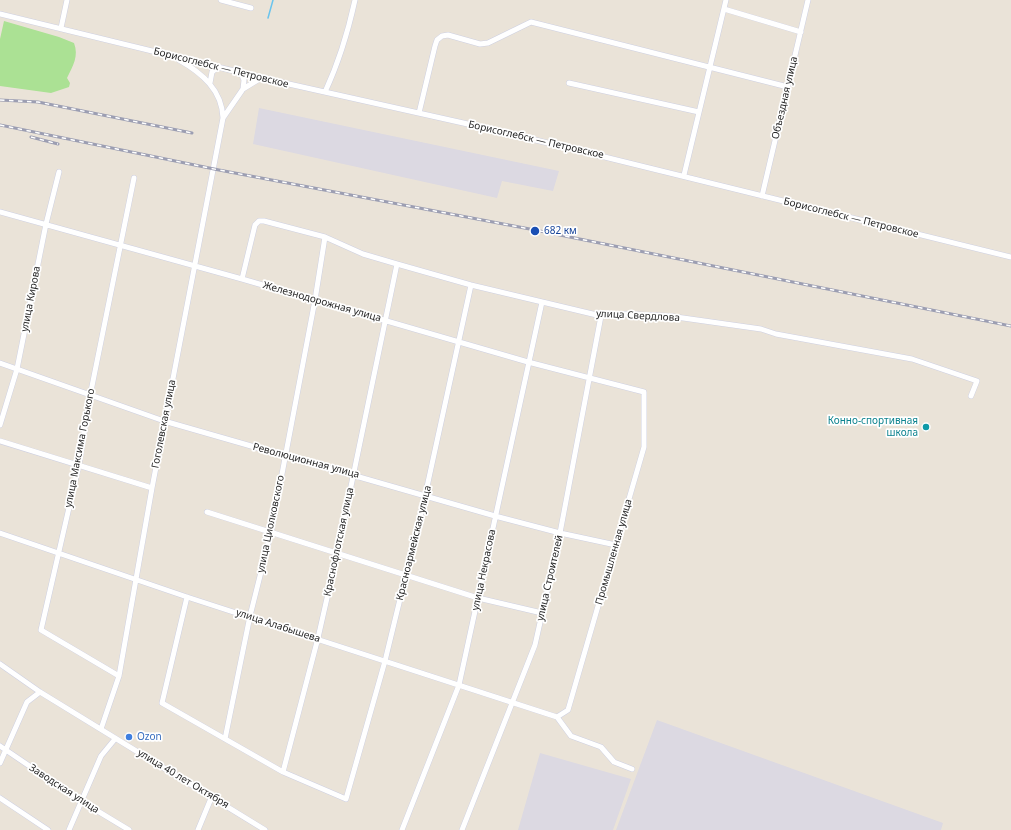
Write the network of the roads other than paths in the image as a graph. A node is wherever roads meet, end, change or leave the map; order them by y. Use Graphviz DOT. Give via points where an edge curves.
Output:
graph roads {
  1 [pos="67,0"];
  2 [pos="220,0"];
  3 [pos="355,0"];
  4 [pos="726,0"];
  5 [pos="808,0"];
  6 [pos="251,8"];
  7 [pos="724,8"];
  8 [pos="0,14"];
  9 [pos="61,28"];
  10 [pos="801,32"];
  11 [pos="174,57"];
  12 [pos="710,67"];
  13 [pos="218,68"];
  14 [pos="241,73"];
  15 [pos="261,78"];
  16 [pos="569,83"];
  17 [pos="210,84"];
  18 [pos="788,87"];
  19 [pos="243,89"];
  20 [pos="325,92"];
  21 [pos="699,112"];
  22 [pos="419,113"];
  23 [pos="223,118"];
  24 [pos="59,172"];
  25 [pos="684,175"];
  26 [pos="134,178"];
  27 [pos="762,196"];
  28 [pos="0,212"];
  29 [pos="46,224"];
  30 [pos="325,237"];
  31 [pos="120,246"];
  32 [pos="1011,257"];
  33 [pos="397,264"];
  34 [pos="194,266"];
  35 [pos="242,279"];
  36 [pos="471,285"];
  37 [pos="315,300"];
  38 [pos="542,302"];
  39 [pos="601,316"];
  40 [pos="386,320"];
  41 [pos="458,342"];
  42 [pos="528,362"];
  43 [pos="0,364"];
  44 [pos="17,369"];
  45 [pos="589,378"];
  46 [pos="644,392"];
  47 [pos="90,396"];
  48 [pos="971,396"];
  49 [pos="164,421"];
  50 [pos="0,425"];
  51 [pos="0,441"];
  52 [pos="286,456"];
  53 [pos="79,464"];
  54 [pos="353,474"];
  55 [pos="152,488"];
  56 [pos="425,496"];
  57 [pos="207,512"];
  58 [pos="495,516"];
  59 [pos="0,532"];
  60 [pos="271,532"];
  61 [pos="560,533"];
  62 [pos="616,545"];
  63 [pos="58,552"];
  64 [pos="337,554"];
  65 [pos="406,576"];
  66 [pos="136,579"];
  67 [pos="187,597"];
  68 [pos="478,598"];
  69 [pos="542,612"];
  70 [pos="250,616"];
  71 [pos="318,638"];
  72 [pos="385,661"];
  73 [pos="0,664"];
  74 [pos="119,676"];
  75 [pos="459,685"];
  76 [pos="40,692"];
  77 [pos="512,703"];
  78 [pos="558,717"];
  79 [pos="101,729"];
  80 [pos="115,739"];
  81 [pos="226,739"];
  82 [pos="0,746"];
  83 [pos="6,750"];
  84 [pos="0,763"];
  85 [pos="632,769"];
  86 [pos="283,772"];
  87 [pos="212,796"];
  88 [pos="0,798"];
  89 [pos="81,801"];
  90 [pos="48,830"];
  91 [pos="69,830"];
  92 [pos="129,830"];
  93 [pos="198,830"];
  94 [pos="265,830"];
  95 [pos="402,830"];
  96 [pos="462,830"];
  1 -- 9 [label="street"];
  2 -- 6 [label="street"];
  3 -- 20 [label="street" via="348,30"];
  4 -- 7 [label="street"];
  5 -- 10 [label="street, Объездная улица"];
  7 -- 10 [label="street"];
  7 -- 12 [label="street"];
  8 -- 9 [label="street, Борисоглебск — Петровское"];
  9 -- 11 [label="street, Борисоглебск — Петровское"];
  10 -- 18 [label="street, Объездная улица"];
  11 -- 13 [label="street, Борисоглебск — Петровское"];
  11 -- 17 [label="street" via="197,70"];
  12 -- 18 [label="street"];
  12 -- 21 [label="street"];
  12 -- 22 [label="street" via="531,22 488,43 480,44 448,35 437,40 434,46"];
  13 -- 14 [label="street, Борисоглебск — Петровское"];
  13 -- 17 [label="street" via="212,72"];
  14 -- 15 [label="street, Борисоглебск — Петровское"];
  14 -- 19 [label="street" via="244,80"];
  15 -- 19 [label="street"];
  15 -- 20 [label="street, Борисоглебск — Петровское"];
  16 -- 21 [label="street"];
  17 -- 23 [label="street" via="221,103"];
  18 -- 27 [label="street, Объездная улица"];
  19 -- 23 [label="street"];
  20 -- 22 [label="street, Борисоглебск — Петровское"];
  21 -- 25 [label="street"];
  22 -- 25 [label="street, Борисоглебск — Петровское"];
  23 -- 34 [label="street, Гоголевская улица"];
  24 -- 29 [label="street, улица Кирова"];
  25 -- 27 [label="street, Борисоглебск — Петровское"];
  26 -- 31 [label="street, улица Максима Горького"];
  27 -- 32 [label="street, Борисоглебск — Петровское"];
  28 -- 29 [label="street, Железнодорожная улица"];
  29 -- 31 [label="street, Железнодорожная улица"];
  29 -- 44 [label="street, улица Кирова"];
  30 -- 33 [label="street, улица Свердлова" via="362,254"];
  30 -- 35 [label="street, улица Свердлова" via="259,221 255,225"];
  30 -- 37 [label="street, улица Циолковского"];
  31 -- 34 [label="street, Железнодорожная улица"];
  31 -- 47 [label="street, улица Максима Горького"];
  33 -- 36 [label="street, улица Свердлова"];
  33 -- 40 [label="street, Краснофлотская улица"];
  34 -- 35 [label="street, Железнодорожная улица"];
  34 -- 49 [label="street, Гоголевская улица"];
  35 -- 37 [label="street, Железнодорожная улица"];
  36 -- 38 [label="street, улица Свердлова"];
  36 -- 41 [label="street, Красноармейская улица"];
  37 -- 40 [label="street, Железнодорожная улица"];
  37 -- 52 [label="street, улица Циолковского"];
  38 -- 39 [label="street, улица Свердлова"];
  38 -- 42 [label="street, улица Некрасова"];
  39 -- 45 [label="street, улица Строителей"];
  39 -- 48 [label="street, улица Свердлова" via="669,316 761,328 776,334 899,356 977,381"];
  40 -- 41 [label="street, Железнодорожная улица"];
  40 -- 54 [label="street, Краснофлотская улица"];
  41 -- 42 [label="street, Железнодорожная улица"];
  41 -- 56 [label="street, Красноармейская улица"];
  42 -- 45 [label="street, Железнодорожная улица"];
  42 -- 58 [label="street, улица Некрасова"];
  43 -- 44 [label="street, Революционная улица"];
  44 -- 47 [label="street, Революционная улица"];
  44 -- 50 [label="street, улица Кирова"];
  45 -- 46 [label="street, Железнодорожная улица"];
  45 -- 61 [label="street, улица Строителей"];
  46 -- 62 [label="street, Промышленная улица" via="644,447"];
  47 -- 49 [label="street, Революционная улица"];
  47 -- 53 [label="street, улица Максима Горького"];
  49 -- 52 [label="street, Революционная улица"];
  49 -- 55 [label="street, Гоголевская улица"];
  51 -- 53 [label="street"];
  52 -- 54 [label="street, Революционная улица"];
  52 -- 60 [label="street, улица Циолковского"];
  53 -- 55 [label="street"];
  53 -- 63 [label="street, улица Максима Горького"];
  54 -- 56 [label="street, Революционная улица"];
  54 -- 64 [label="street, Краснофлотская улица"];
  55 -- 66 [label="street, Гоголевская улица"];
  56 -- 58 [label="street, Революционная улица"];
  56 -- 65 [label="street, Красноармейская улица"];
  57 -- 60 [label="street"];
  58 -- 61 [label="street, Революционная улица"];
  58 -- 68 [label="street, улица Некрасова"];
  59 -- 63 [label="street, улица Алабышева"];
  60 -- 64 [label="street"];
  60 -- 70 [label="street, улица Циолковского"];
  61 -- 62 [label="street, Революционная улица"];
  61 -- 69 [label="street, улица Строителей"];
  62 -- 78 [label="street, Промышленная улица" via="568,710"];
  63 -- 66 [label="street, улица Алабышева"];
  63 -- 74 [label="street, улица Максима Горького" via="41,630"];
  64 -- 65 [label="street"];
  64 -- 71 [label="street, Краснофлотская улица"];
  65 -- 68 [label="street"];
  65 -- 72 [label="street, Красноармейская улица"];
  66 -- 67 [label="street, улица Алабышева"];
  66 -- 74 [label="street, Гоголевская улица"];
  67 -- 70 [label="street, улица Алабышева"];
  67 -- 81 [label="street" via="162,703"];
  68 -- 69 [label="street"];
  68 -- 75 [label="street, улица Некрасова"];
  69 -- 77 [label="street, улица Строителей" via="535,645"];
  70 -- 71 [label="street, улица Алабышева"];
  70 -- 81 [label="street, улица Циолковского"];
  71 -- 72 [label="street, улица Алабышева"];
  71 -- 86 [label="street, Краснофлотская улица"];
  72 -- 75 [label="street, улица Алабышева"];
  72 -- 86 [label="street, Красноармейская улица" via="346,799"];
  73 -- 76 [label="street, улица 40 лет Октября"];
  74 -- 79 [label="street, Гоголевская улица"];
  75 -- 77 [label="street, улица Алабышева"];
  75 -- 95 [label="street, улица Некрасова"];
  76 -- 79 [label="street, улица 40 лет Октября"];
  76 -- 83 [label="street" via="27,702"];
  77 -- 78 [label="street, улица Алабышева"];
  77 -- 96 [label="street, улица Строителей"];
  78 -- 85 [label="street" via="571,736 601,747 614,762"];
  79 -- 80 [label="street, улица 40 лет Октября"];
  80 -- 87 [label="street, улица 40 лет Октября"];
  80 -- 89 [label="street" via="101,756"];
  81 -- 86 [label="street"];
  82 -- 83 [label="street, Заводская улица"];
  83 -- 84 [label="street"];
  83 -- 89 [label="street, Заводская улица"];
  87 -- 93 [label="street"];
  87 -- 94 [label="street, улица 40 лет Октября"];
  88 -- 90 [label="street"];
  89 -- 91 [label="street"];
  89 -- 92 [label="street, Заводская улица"];
}
